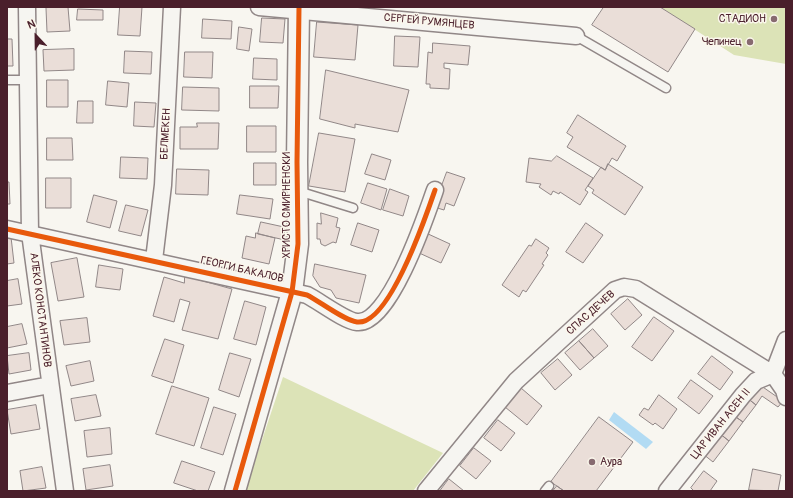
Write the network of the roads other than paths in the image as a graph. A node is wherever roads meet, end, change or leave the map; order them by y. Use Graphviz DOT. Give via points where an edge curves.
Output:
graph roads {
  1 [pos="27,7"];
  2 [pos="172,7"];
  3 [pos="259,7"];
  4 [pos="298,9"];
  5 [pos="576,36"];
  6 [pos="7,80"];
  7 [pos="28,80"];
  8 [pos="666,88"];
  9 [pos="297,190"];
  10 [pos="435,190"];
  11 [pos="353,208"];
  12 [pos="7,229"];
  13 [pos="30,233"];
  14 [pos="154,260"];
  15 [pos="292,292"];
  16 [pos="786,340"];
  17 [pos="773,374"];
  18 [pos="50,386"];
  19 [pos="7,393"];
  20 [pos="786,397"];
  21 [pos="65,491"];
  22 [pos="235,491"];
  23 [pos="426,491"];
  24 [pos="667,491"];
  1 -- 7 [label="street, АЛЕКО КОНСТАНТИНОВ"];
  2 -- 14 [label="street, БЕЛМЕКЕН" via="163,185"];
  3 -- 4 [label="street, СЕРГЕЙ РУМЯНЦЕВ"];
  4 -- 5 [label="street, СЕРГЕЙ РУМЯНЦЕВ"];
  4 -- 9 [label="street, ХРИСТО СМИРНЕНСКИ"];
  5 -- 8 [label="lane"];
  6 -- 7 [label="lane"];
  7 -- 13 [label="street, АЛЕКО КОНСТАНТИНОВ"];
  9 -- 11 [label="lane"];
  9 -- 15 [label="street, ХРИСТО СМИРНЕНСКИ" via="298,244"];
  10 -- 15 [label="street, ГЕОРГИ БАКАЛОВ" via="403,272 376,314 367,321 350,320 306,295"];
  12 -- 13 [label="street, ГЕОРГИ БАКАЛОВ"];
  13 -- 14 [label="street, ГЕОРГИ БАКАЛОВ"];
  13 -- 18 [label="street, АЛЕКО КОНСТАНТИНОВ"];
  14 -- 15 [label="street, ГЕОРГИ БАКАЛОВ"];
  15 -- 22 [label="street, ХРИСТО СМИРНЕНСКИ"];
  16 -- 17 [label="street"];
  17 -- 20 [label="street, СПАС ДЕЧЕВ"];
  17 -- 23 [label="street, СПАС ДЕЧЕВ" via="636,289 624,287 615,290 516,382"];
  17 -- 24 [label="street, ЦАР ИВАН АСЕН II" via="756,381 743,395"];
  18 -- 19 [label="street"];
  18 -- 21 [label="street, АЛЕКО КОНСТАНТИНОВ"];
}
